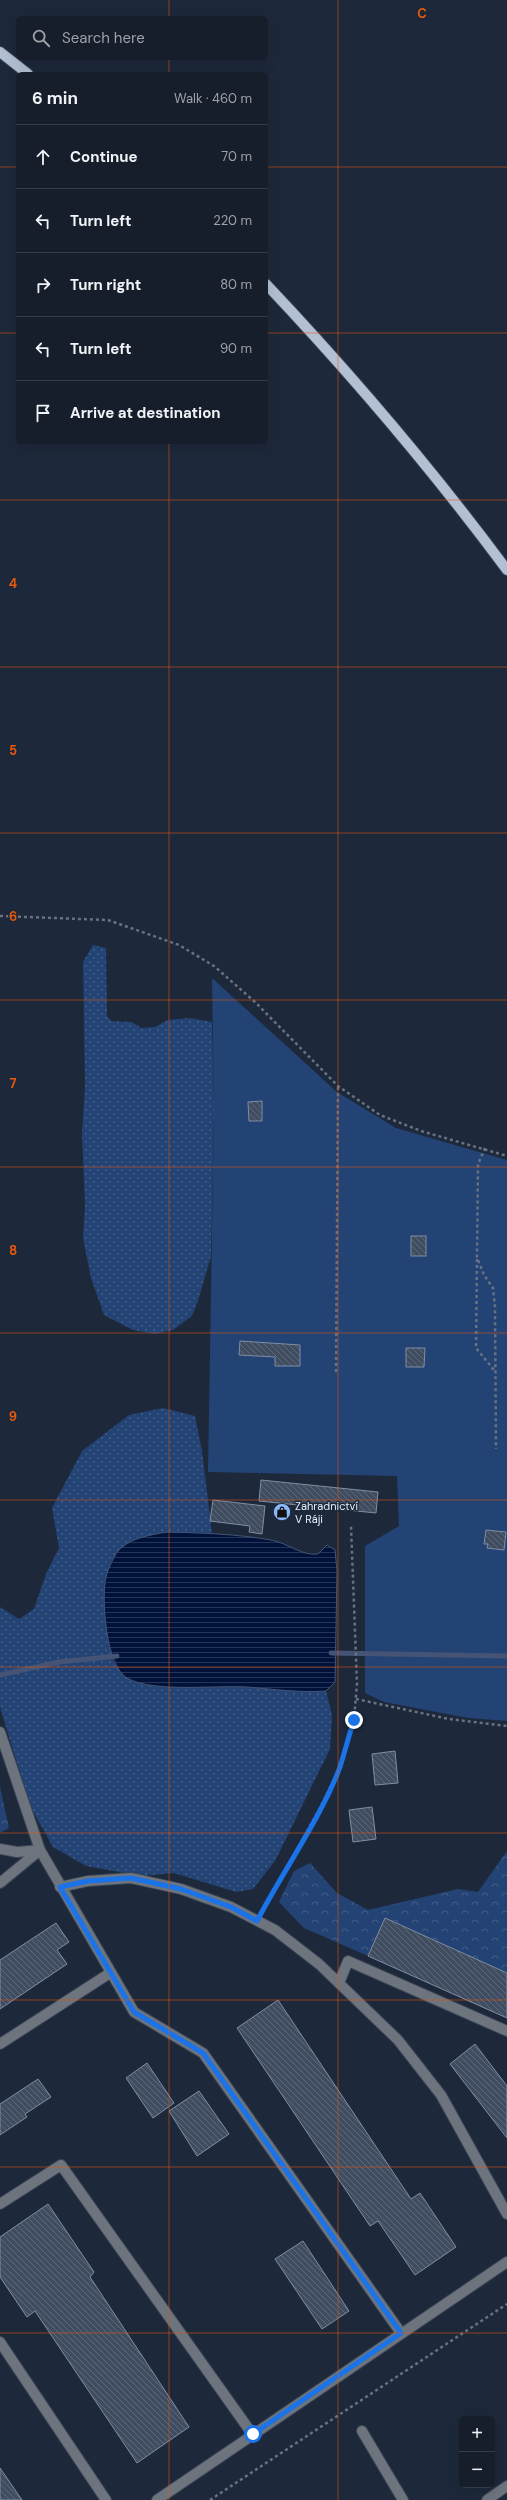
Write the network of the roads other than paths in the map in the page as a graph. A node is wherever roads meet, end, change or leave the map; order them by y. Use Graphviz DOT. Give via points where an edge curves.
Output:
graph roads {
  1 [pos="0,52"];
  2 [pos="25,72"];
  3 [pos="268,286"];
  4 [pos="507,570"];
  5 [pos="0,1732"];
  6 [pos="0,1849"];
  7 [pos="40,1850"];
  8 [pos="0,1883"];
  9 [pos="60,1887"];
  10 [pos="110,1973"];
  11 [pos="339,1984"];
  12 [pos="507,2031"];
  13 [pos="0,2044"];
  14 [pos="0,2204"];
  15 [pos="507,2214"];
  16 [pos="507,2262"];
  17 [pos="401,2333"];
  18 [pos="0,2342"];
  19 [pos="362,2431"];
  20 [pos="253,2434"];
  21 [pos="507,2486"];
  22 [pos="106,2500"];
  23 [pos="157,2500"];
  24 [pos="403,2500"];
  25 [pos="487,2500"];
  1 -- 2 [label="main road"];
  3 -- 4 [label="main road" via="380,409"];
  5 -- 7 [label="street"];
  6 -- 7 [label="street" via="17,1852"];
  7 -- 8 [label="street"];
  7 -- 9 [label="street"];
  9 -- 10 [label="street"];
  9 -- 11 [label="street" via="88,1881 131,1878 181,1889 231,1907 275,1930 314,1960"];
  10 -- 13 [label="street"];
  10 -- 17 [label="street" via="134,2012 203,2053"];
  11 -- 12 [label="street" via="348,1962"];
  11 -- 15 [label="street" via="398,2040 441,2095"];
  14 -- 20 [label="street" via="61,2165"];
  16 -- 17 [label="street"];
  17 -- 20 [label="street"];
  18 -- 22 [label="street"];
  19 -- 24 [label="street"];
  20 -- 23 [label="street"];
  21 -- 25 [label="street"];
}
